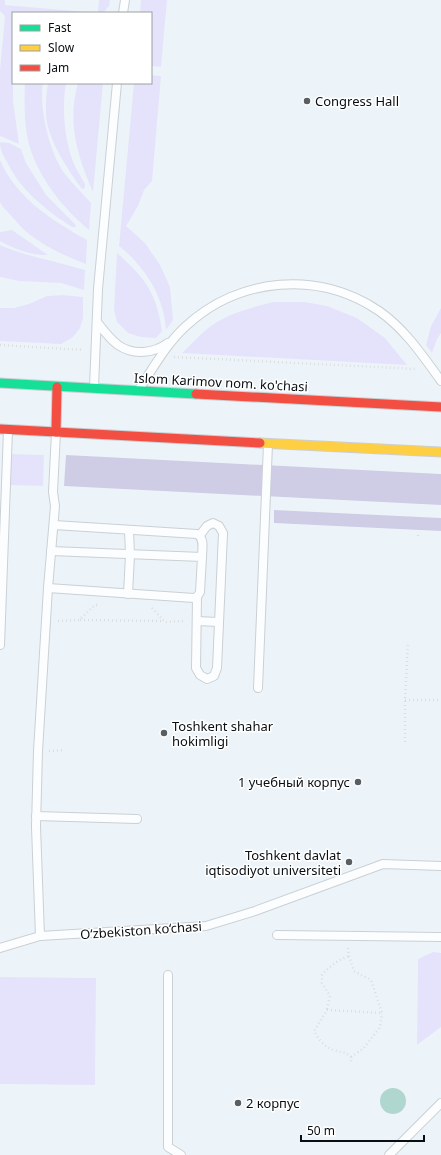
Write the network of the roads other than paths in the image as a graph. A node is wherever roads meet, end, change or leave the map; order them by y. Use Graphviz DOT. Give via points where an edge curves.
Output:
graph roads {
  1 [pos="125,0"];
  2 [pos="123,12"];
  3 [pos="117,84"];
  4 [pos="96,322"];
  5 [pos="172,340"];
  6 [pos="441,382"];
  7 [pos="0,383"];
  8 [pos="57,386"];
  9 [pos="94,388"];
  10 [pos="137,391"];
  11 [pos="441,407"];
  12 [pos="4,430"];
  13 [pos="56,432"];
  14 [pos="268,443"];
  15 [pos="441,452"];
  16 [pos="54,525"];
  17 [pos="130,530"];
  18 [pos="200,535"];
  19 [pos="51,551"];
  20 [pos="130,555"];
  21 [pos="202,557"];
  22 [pos="48,588"];
  23 [pos="128,594"];
  24 [pos="198,597"];
  25 [pos="197,621"];
  26 [pos="218,622"];
  27 [pos="0,645"];
  28 [pos="258,688"];
  29 [pos="36,816"];
  30 [pos="137,819"];
  31 [pos="441,866"];
  32 [pos="277,935"];
  33 [pos="40,936"];
  34 [pos="441,937"];
  35 [pos="0,948"];
  36 [pos="168,975"];
  37 [pos="441,1103"];
  38 [pos="181,1155"];
  39 [pos="389,1155"];
  1 -- 2 [label="lane"];
  3 -- 4 [label="lane"];
  4 -- 5 [label="lane" via="119,345 132,351 146,352 160,348"];
  4 -- 9 [label="lane"];
  5 -- 6 [label="lane" via="200,314 234,295 271,285 309,284 346,293 380,311 409,337"];
  5 -- 10 [label="lane"];
  7 -- 8 [label="main road, Islom Karimov nom. ko'chasi"];
  8 -- 9 [label="main road, Islom Karimov nom. ko'chasi"];
  8 -- 13 [label="main road"];
  9 -- 10 [label="main road, Islom Karimov nom. ko'chasi"];
  10 -- 11 [label="main road, Islom Karimov nom. ko'chasi"];
  12 -- 13 [label="main road"];
  12 -- 27 [label="lane"];
  13 -- 14 [label="main road"];
  13 -- 16 [label="lane"];
  14 -- 15 [label="main road"];
  14 -- 28 [label="lane"];
  16 -- 17 [label="lane"];
  16 -- 19 [label="lane"];
  17 -- 18 [label="lane"];
  17 -- 20 [label="lane"];
  18 -- 21 [label="lane"];
  18 -- 26 [label="lane" via="213,523 219,526 223,533"];
  19 -- 20 [label="lane"];
  19 -- 22 [label="lane"];
  20 -- 21 [label="lane"];
  20 -- 23 [label="lane"];
  21 -- 24 [label="lane"];
  22 -- 23 [label="lane"];
  22 -- 29 [label="lane"];
  23 -- 24 [label="lane"];
  24 -- 25 [label="lane"];
  25 -- 26 [label="lane"];
  25 -- 26 [label="lane" via="196,668 206,679 214,676 217,668"];
  29 -- 30 [label="lane"];
  29 -- 33 [label="lane"];
  31 -- 33 [label="lane, O‘zbekiston ko‘chasi" via="383,864 206,926"];
  32 -- 34 [label="lane"];
  33 -- 35 [label="lane, O‘zbekiston ko‘chasi"];
  36 -- 38 [label="lane" via="168,1147"];
  37 -- 39 [label="lane"];
}
